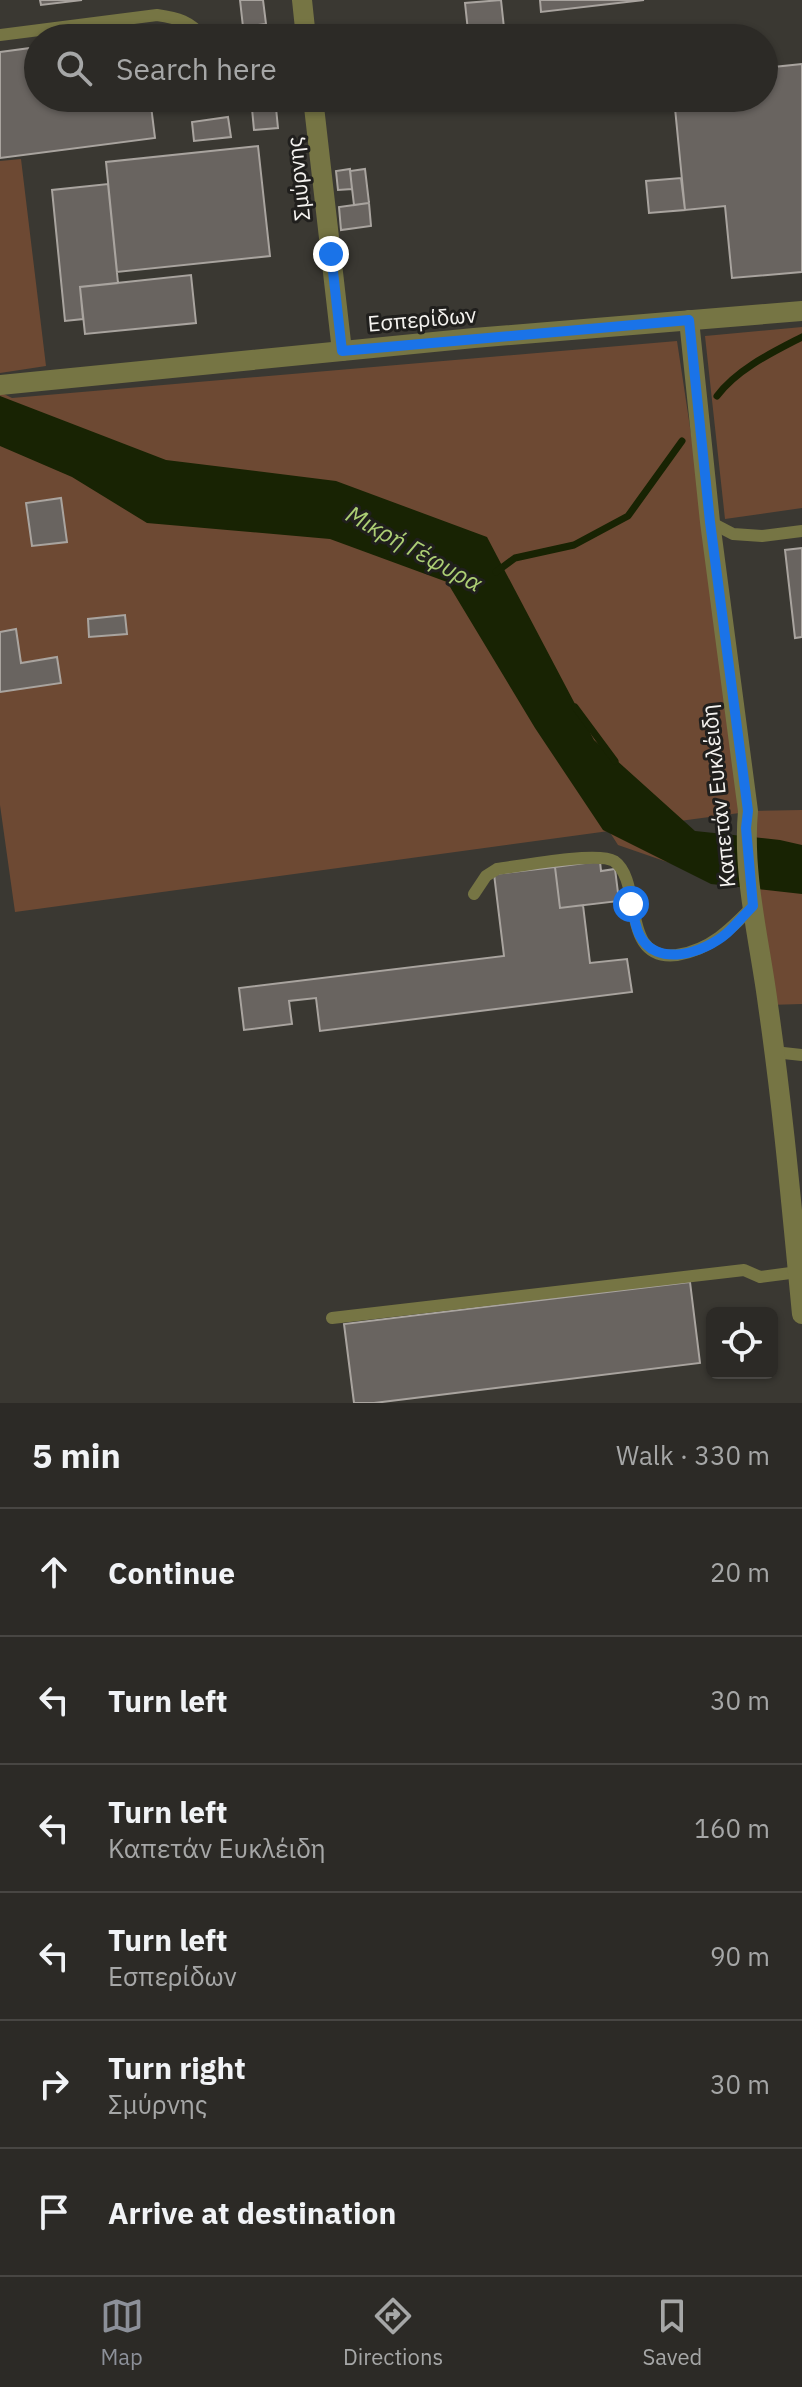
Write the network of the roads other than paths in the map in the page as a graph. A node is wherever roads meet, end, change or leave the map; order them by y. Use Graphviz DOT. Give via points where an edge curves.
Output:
graph roads {
  1 [pos="302,0"];
  2 [pos="86,24"];
  3 [pos="190,24"];
  4 [pos="305,24"];
  5 [pos="24,32"];
  6 [pos="0,35"];
  7 [pos="315,112"];
  8 [pos="802,311"];
  9 [pos="689,320"];
  10 [pos="342,351"];
  11 [pos="0,385"];
  12 [pos="710,522"];
  13 [pos="802,531"];
  14 [pos="474,894"];
  15 [pos="753,906"];
  16 [pos="774,1052"];
  17 [pos="802,1055"];
  18 [pos="796,1191"];
  19 [pos="798,1272"];
  20 [pos="802,1314"];
  21 [pos="332,1318"];
  1 -- 4 [label="street"];
  2 -- 3 [label="lane" via="157,15"];
  5 -- 6 [label="lane"];
  7 -- 10 [label="street, Σμύρνης"];
  8 -- 9 [label="street, Εσπερίδων"];
  9 -- 10 [label="street, Εσπερίδων"];
  9 -- 12 [label="street, Καπετάν Ευκλέιδη"];
  10 -- 11 [label="street, Εσπερίδων"];
  12 -- 13 [label="lane" via="733,534"];
  12 -- 15 [label="street, Καπετάν Ευκλέιδη" via="748,811"];
  14 -- 15 [label="lane" via="497,869 597,856 614,861 623,873 639,934 656,952 670,955 708,946"];
  15 -- 16 [label="street, Καπετάν Ευκλέιδη"];
  16 -- 17 [label="lane"];
  16 -- 18 [label="street, Καπετάν Ευκλέιδη"];
  18 -- 19 [label="street, Καπετάν Ευκλέιδη"];
  19 -- 20 [label="street, Καπετάν Ευκλέιδη"];
  19 -- 21 [label="lane" via="760,1277 744,1270"];
}
